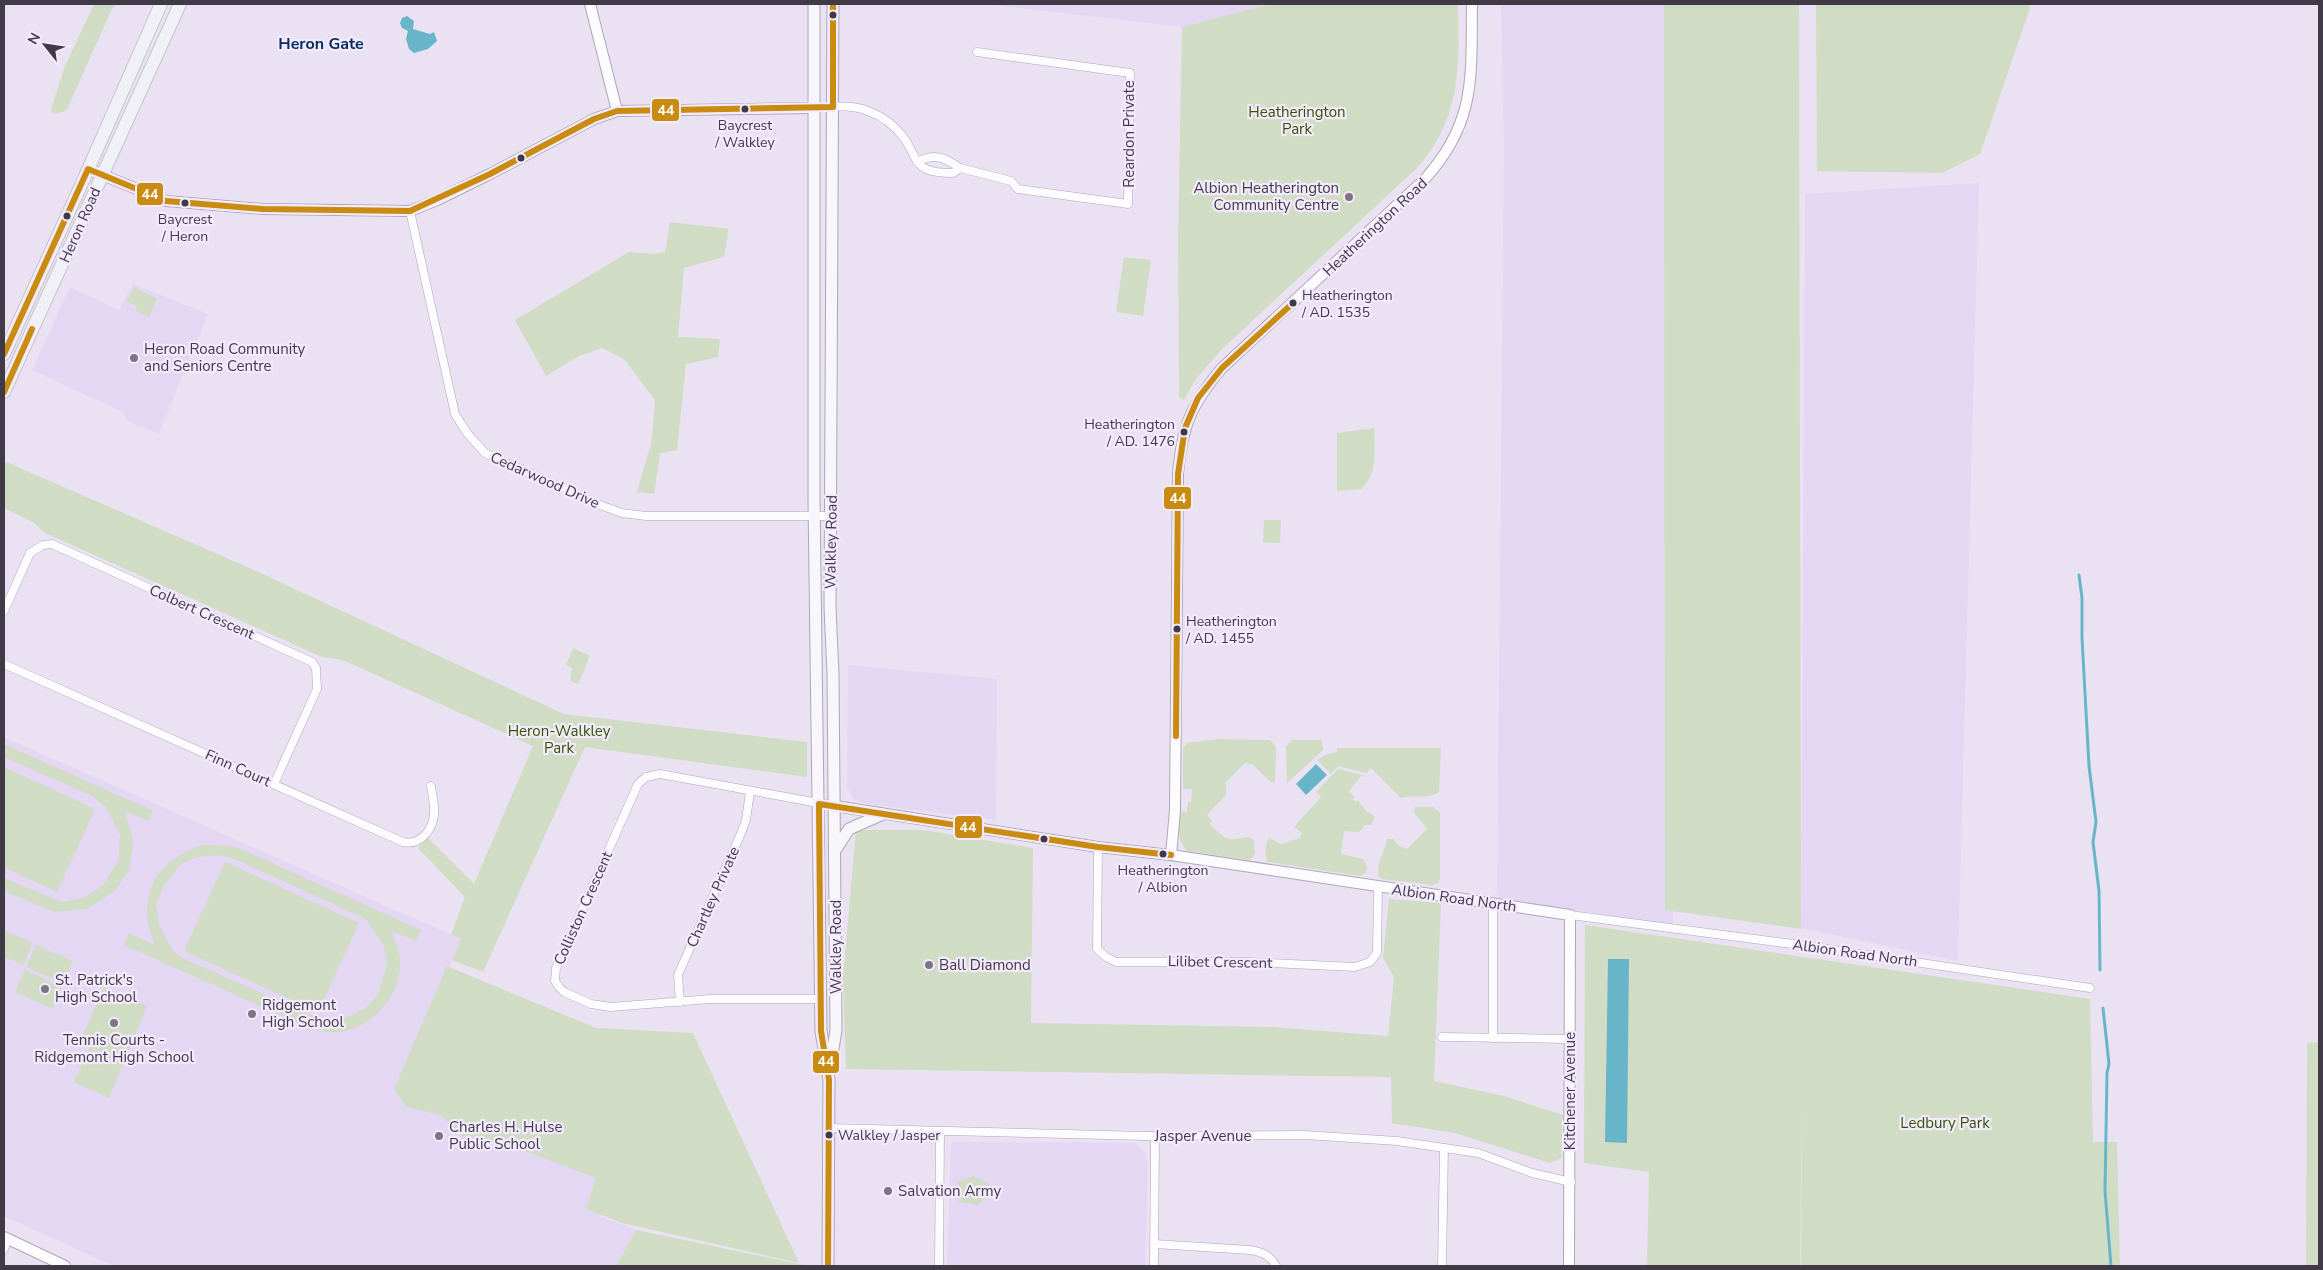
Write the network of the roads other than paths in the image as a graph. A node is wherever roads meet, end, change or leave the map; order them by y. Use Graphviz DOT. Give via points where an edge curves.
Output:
graph roads {
  1 [pos="161,4"];
  2 [pos="180,4"];
  3 [pos="590,4"];
  4 [pos="814,4"];
  5 [pos="833,4"];
  6 [pos="1472,4"];
  7 [pos="977,52"];
  8 [pos="833,107"];
  9 [pos="814,108"];
  10 [pos="617,111"];
  11 [pos="917,162"];
  12 [pos="960,168"];
  13 [pos="88,170"];
  14 [pos="102,176"];
  15 [pos="410,211"];
  16 [pos="4,354"];
  17 [pos="4,392"];
  18 [pos="814,516"];
  19 [pos="831,516"];
  20 [pos="4,611"];
  21 [pos="4,664"];
  22 [pos="274,784"];
  23 [pos="431,786"];
  24 [pos="750,792"];
  25 [pos="819,804"];
  26 [pos="835,806"];
  27 [pos="883,814"];
  28 [pos="1098,847"];
  29 [pos="836,851"];
  30 [pos="1171,855"];
  31 [pos="1378,887"];
  32 [pos="1493,903"];
  33 [pos="1570,915"];
  34 [pos="2090,988"];
  35 [pos="820,999"];
  36 [pos="680,1002"];
  37 [pos="1442,1037"];
  38 [pos="1493,1038"];
  39 [pos="1569,1039"];
  40 [pos="829,1080"];
  41 [pos="829,1128"];
  42 [pos="940,1131"];
  43 [pos="1155,1136"];
  44 [pos="1444,1148"];
  45 [pos="1571,1182"];
  46 [pos="6,1238"];
  47 [pos="1155,1244"];
  48 [pos="4,1249"];
  49 [pos="65,1266"];
  50 [pos="828,1266"];
  51 [pos="939,1266"];
  52 [pos="1154,1266"];
  53 [pos="1276,1266"];
  54 [pos="1442,1266"];
  55 [pos="1569,1266"];
  1 -- 13 [label="main road, Heron Road"];
  2 -- 14 [label="main road, Heron Road"];
  3 -- 10 [label="street"];
  4 -- 9 [label="main road, Walkley Road"];
  5 -- 8 [label="main road, Walkley Road"];
  6 -- 30 [label="street, Heatherington Road" via="1471,87 1466,111 1445,154 1418,186 1222,368 1190,413 1181,442 1178,474 1175,810"];
  7 -- 12 [label="street, Reardon Private" via="1130,73 1128,204 1018,189 1011,182"];
  8 -- 9 [label="street"];
  8 -- 11 [label="street" via="867,110 888,122 904,138"];
  8 -- 19 [label="main road, Walkley Road"];
  9 -- 10 [label="street"];
  9 -- 18 [label="main road, Walkley Road"];
  10 -- 15 [label="street" via="594,119"];
  11 -- 12 [label="street, Reardon Private" via="929,156 939,157"];
  11 -- 12 [label="street, Reardon Private" via="938,173 953,173"];
  13 -- 14 [label="street"];
  13 -- 16 [label="main road, Heron Road"];
  14 -- 15 [label="street" via="166,201 263,209"];
  14 -- 17 [label="main road, Heron Road"];
  15 -- 18 [label="street, Cedarwood Drive" via="455,414 485,453 622,513 646,516"];
  18 -- 19 [label="street, Cedarwood Drive"];
  18 -- 25 [label="main road, Walkley Road"];
  19 -- 26 [label="main road, Walkley Road"];
  20 -- 22 [label="street, Colbert Crescent" via="30,553 43,544 52,544 312,662 316,668 317,688"];
  21 -- 22 [label="street, Finn Court"];
  22 -- 23 [label="street, Finn Court" via="409,843 426,835 434,815"];
  24 -- 25 [label="street, Colliston Crescent"];
  24 -- 36 [label="street, Chartley Private" via="742,831 678,975"];
  24 -- 36 [label="street, Colliston Crescent" via="660,774 646,777 638,784 556,968 555,981 559,988 591,1004 610,1008"];
  25 -- 26 [label="street, Albion Road North"];
  25 -- 35 [label="main road, Walkley Road"];
  26 -- 27 [label="street, Albion Road North"];
  26 -- 29 [label="main road, Walkley Road"];
  27 -- 28 [label="street, Albion Road North"];
  27 -- 29 [label="main road" via="849,829"];
  28 -- 30 [label="street, Albion Road North"];
  28 -- 31 [label="street, Lilibet Crescent" via="1098,949 1116,962 1246,962 1355,967 1370,962 1377,953"];
  29 -- 40 [label="main road, Walkley Road" via="836,1030"];
  30 -- 31 [label="street, Albion Road North"];
  31 -- 32 [label="street, Albion Road North"];
  32 -- 33 [label="street, Albion Road North"];
  32 -- 38 [label="street"];
  33 -- 34 [label="street, Albion Road North"];
  33 -- 39 [label="street, Kitchener Avenue"];
  35 -- 36 [label="street, Colliston Crescent"];
  35 -- 40 [label="main road, Walkley Road"];
  37 -- 38 [label="street"];
  38 -- 39 [label="street"];
  39 -- 45 [label="street, Kitchener Avenue"];
  40 -- 41 [label="main road, Walkley Road"];
  41 -- 42 [label="street, Jasper Avenue"];
  41 -- 50 [label="main road, Walkley Road"];
  42 -- 43 [label="street, Jasper Avenue"];
  42 -- 51 [label="street"];
  43 -- 44 [label="street, Jasper Avenue" via="1304,1135"];
  43 -- 47 [label="street"];
  44 -- 45 [label="street, Jasper Avenue" via="1478,1153 1532,1173"];
  44 -- 54 [label="street"];
  45 -- 55 [label="street, Kitchener Avenue"];
  46 -- 48 [label="street"];
  46 -- 49 [label="street"];
  47 -- 52 [label="street"];
  47 -- 53 [label="street" via="1263,1252 1272,1258"];
}
